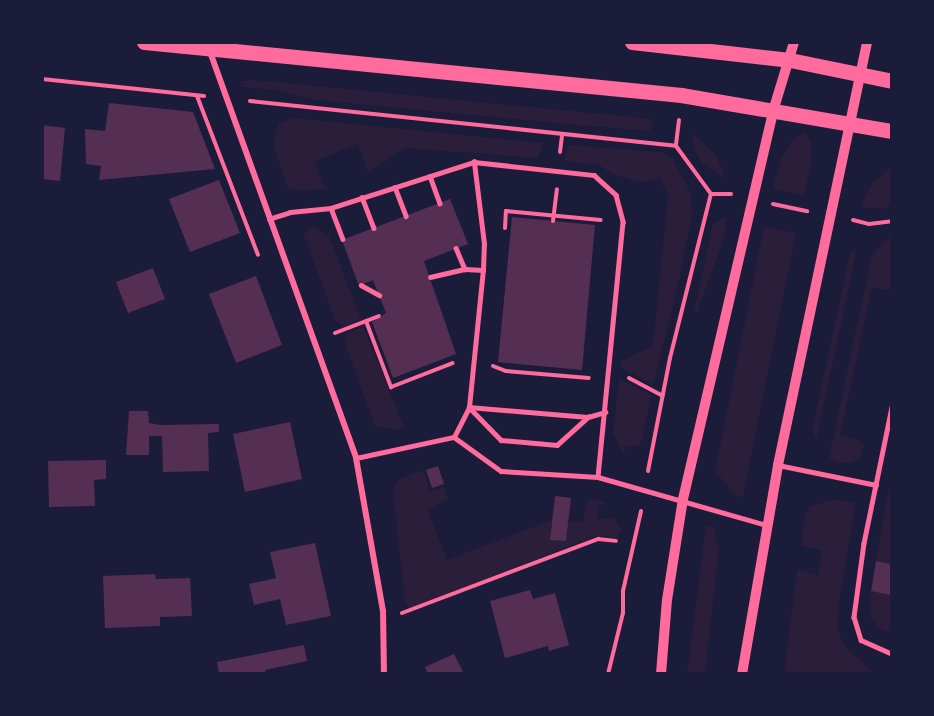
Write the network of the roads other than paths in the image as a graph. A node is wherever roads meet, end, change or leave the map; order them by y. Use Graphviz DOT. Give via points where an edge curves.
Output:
graph roads {
  1 [pos="144,42"];
  2 [pos="632,42"];
  3 [pos="794,42"];
  4 [pos="867,42"];
  5 [pos="209,48"];
  6 [pos="790,60"];
  7 [pos="861,74"];
  8 [pos="892,81"];
  9 [pos="774,108"];
  10 [pos="851,123"];
  11 [pos="892,131"];
  12 [pos="474,162"];
  13 [pos="430,176"];
  14 [pos="395,187"];
  15 [pos="362,197"];
  16 [pos="440,203"];
  17 [pos="331,208"];
  18 [pos="406,216"];
  19 [pos="268,219"];
  20 [pos="374,228"];
  21 [pos="343,239"];
  22 [pos="456,248"];
  23 [pos="465,269"];
  24 [pos="483,270"];
  25 [pos="430,277"];
  26 [pos="361,285"];
  27 [pos="379,295"];
  28 [pos="469,407"];
  29 [pos="892,407"];
  30 [pos="605,412"];
  31 [pos="588,417"];
  32 [pos="454,437"];
  33 [pos="356,458"];
  34 [pos="778,465"];
  35 [pos="598,477"];
  36 [pos="876,484"];
  37 [pos="683,500"];
  38 [pos="767,525"];
  39 [pos="892,654"];
  40 [pos="384,674"];
  41 [pos="661,674"];
  42 [pos="742,674"];
  1 -- 5 [label="main road"];
  2 -- 6 [label="main road"];
  3 -- 6 [label="street"];
  4 -- 7 [label="street"];
  5 -- 9 [label="main road" via="639,90"];
  5 -- 19 [label="street"];
  6 -- 7 [label="main road"];
  6 -- 9 [label="street"];
  7 -- 8 [label="main road"];
  7 -- 10 [label="street"];
  9 -- 10 [label="main road"];
  9 -- 37 [label="street"];
  10 -- 11 [label="main road"];
  10 -- 34 [label="street"];
  12 -- 13 [label="lane"];
  12 -- 24 [label="lane" via="484,244"];
  12 -- 30 [label="lane" via="594,175 616,195 623,222"];
  13 -- 14 [label="lane"];
  13 -- 16 [label="lane"];
  14 -- 15 [label="lane"];
  14 -- 18 [label="lane"];
  15 -- 17 [label="lane"];
  15 -- 20 [label="lane"];
  17 -- 19 [label="lane" via="290,212"];
  17 -- 21 [label="lane"];
  19 -- 33 [label="street"];
  22 -- 23 [label="lane"];
  23 -- 24 [label="lane"];
  23 -- 25 [label="lane"];
  24 -- 28 [label="lane"];
  26 -- 27 [label="lane"];
  28 -- 31 [label="lane"];
  28 -- 31 [label="lane" via="501,440 557,445"];
  28 -- 32 [label="lane"];
  29 -- 36 [label="lane"];
  30 -- 31 [label="lane"];
  30 -- 35 [label="lane"];
  32 -- 33 [label="lane"];
  32 -- 35 [label="lane" via="501,471"];
  33 -- 40 [label="street" via="383,611"];
  34 -- 36 [label="lane"];
  34 -- 38 [label="street"];
  35 -- 37 [label="lane"];
  36 -- 39 [label="lane" via="854,617 861,640"];
  37 -- 38 [label="lane"];
  37 -- 41 [label="street" via="667,600"];
  38 -- 42 [label="street"];
}
